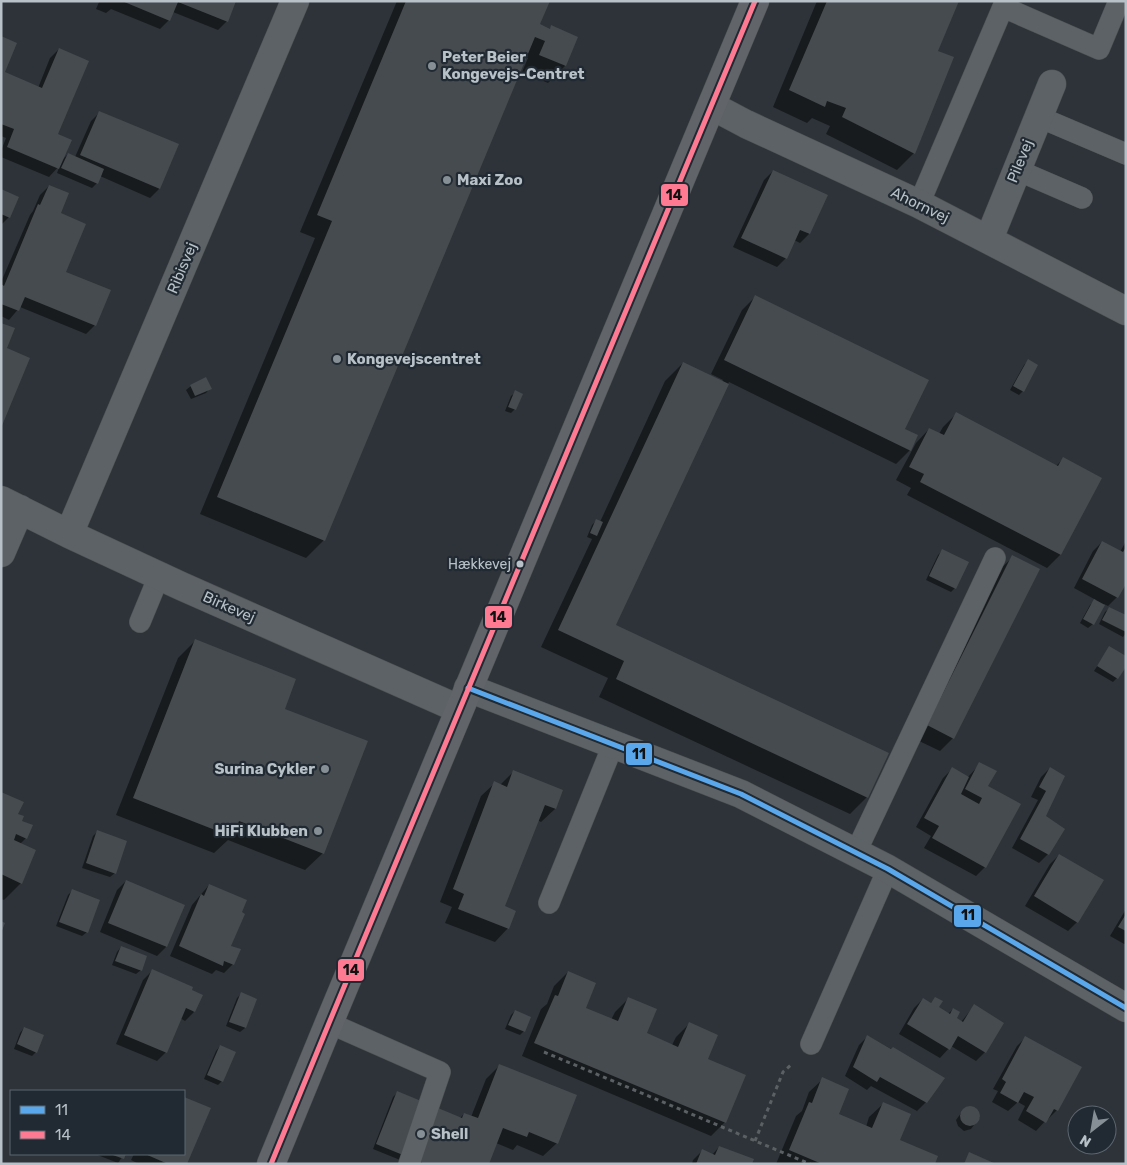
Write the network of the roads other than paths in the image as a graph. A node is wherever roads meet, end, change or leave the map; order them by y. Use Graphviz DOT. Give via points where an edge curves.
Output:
graph roads {
  1 [pos="294,1"];
  2 [pos="756,1"];
  3 [pos="1120,1"];
  4 [pos="1006,4"];
  5 [pos="1052,84"];
  6 [pos="712,106"];
  7 [pos="1039,117"];
  8 [pos="1126,154"];
  9 [pos="1017,170"];
  10 [pos="1082,198"];
  11 [pos="919,204"];
  12 [pos="989,239"];
  13 [pos="1126,311"];
  14 [pos="11,504"];
  15 [pos="69,534"];
  16 [pos="1,553"];
  17 [pos="995,558"];
  18 [pos="159,576"];
  19 [pos="140,622"];
  20 [pos="464,699"];
  21 [pos="613,744"];
  22 [pos="856,852"];
  23 [pos="888,869"];
  24 [pos="549,903"];
  25 [pos="1126,1008"];
  26 [pos="329,1023"];
  27 [pos="811,1044"];
  28 [pos="271,1164"];
  29 [pos="409,1164"];
  1 -- 15 [label="street, Ribisvej"];
  2 -- 6 [label="main road"];
  3 -- 4 [label="lane" via="1099,49"];
  4 -- 11 [label="lane"];
  5 -- 7 [label="street, Pilevej"];
  6 -- 11 [label="street, Ahornvej"];
  6 -- 20 [label="main road"];
  7 -- 8 [label="lane"];
  7 -- 9 [label="street, Pilevej"];
  9 -- 10 [label="lane"];
  9 -- 12 [label="street, Pilevej"];
  11 -- 12 [label="street, Ahornvej"];
  12 -- 13 [label="street, Ahornvej"];
  14 -- 15 [label="street, Birkevej"];
  14 -- 16 [label="street"];
  15 -- 18 [label="street, Birkevej"];
  17 -- 22 [label="lane"];
  18 -- 19 [label="lane"];
  18 -- 20 [label="street, Birkevej"];
  20 -- 21 [label="street"];
  20 -- 26 [label="main road"];
  21 -- 22 [label="street" via="741,794"];
  21 -- 24 [label="lane"];
  22 -- 23 [label="street"];
  23 -- 25 [label="street"];
  23 -- 27 [label="lane"];
  26 -- 28 [label="main road"];
  26 -- 29 [label="lane" via="440,1072"];
}
